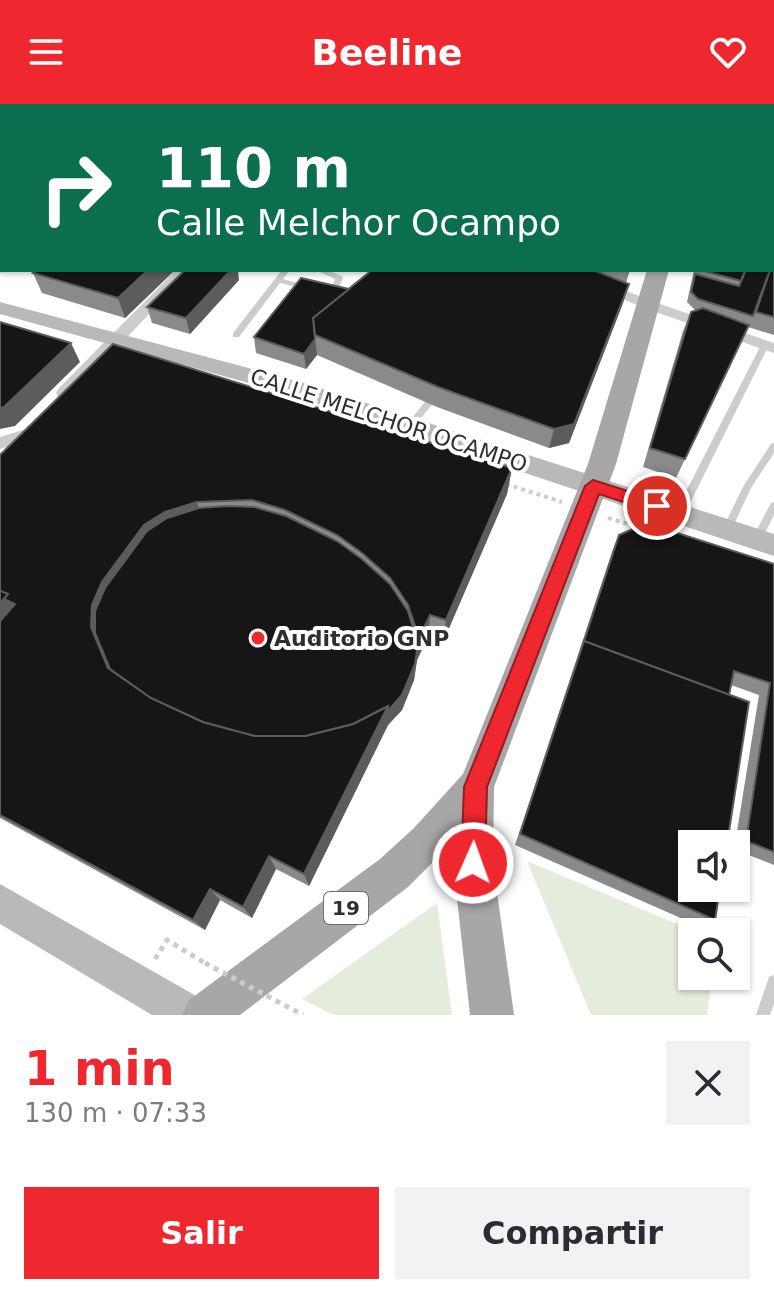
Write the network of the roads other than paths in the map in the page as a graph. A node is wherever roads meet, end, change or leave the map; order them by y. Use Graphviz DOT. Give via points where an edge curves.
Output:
graph roads {
  1 [pos="182,272"];
  2 [pos="283,272"];
  3 [pos="326,272"];
  4 [pos="566,272"];
  5 [pos="657,272"];
  6 [pos="278,280"];
  7 [pos="649,305"];
  8 [pos="0,308"];
  9 [pos="236,335"];
  10 [pos="119,336"];
  11 [pos="769,346"];
  12 [pos="445,382"];
  13 [pos="54,404"];
  14 [pos="411,425"];
  15 [pos="0,443"];
  16 [pos="774,446"];
  17 [pos="0,458"];
  18 [pos="589,498"];
  19 [pos="774,506"];
  20 [pos="680,513"];
  21 [pos="727,530"];
  22 [pos="766,542"];
  23 [pos="476,787"];
  24 [pos="0,903"];
  25 [pos="774,982"];
  26 [pos="191,1015"];
  27 [pos="204,1015"];
  28 [pos="492,1015"];
  29 [pos="763,1015"];
  1 -- 10 [label="street"];
  2 -- 6 [label="lane"];
  3 -- 6 [label="lane" via="339,281 325,291"];
  4 -- 7 [label="street"];
  5 -- 7 [label="main road, 19"];
  6 -- 9 [label="lane"];
  7 -- 11 [label="street"];
  7 -- 18 [label="main road, 19"];
  8 -- 10 [label="street, CALLE MELCHOR OCAMPO"];
  10 -- 13 [label="street"];
  10 -- 14 [label="street, CALLE MELCHOR OCAMPO"];
  11 -- 20 [label="lane"];
  12 -- 14 [label="lane"];
  14 -- 18 [label="street, CALLE MELCHOR OCAMPO"];
  15 -- 17 [label="street" via="28,431"];
  16 -- 21 [label="lane"];
  18 -- 20 [label="street, CALLE MELCHOR OCAMPO"];
  18 -- 23 [label="main road, 19"];
  19 -- 22 [label="lane"];
  20 -- 21 [label="street, CALLE MELCHOR OCAMPO"];
  21 -- 22 [label="street, CALLE MELCHOR OCAMPO"];
  23 -- 27 [label="main road, 19" via="394,873"];
  23 -- 28 [label="main road, 19" via="473,863"];
  24 -- 26 [label="street"];
  25 -- 29 [label="lane"];
}
